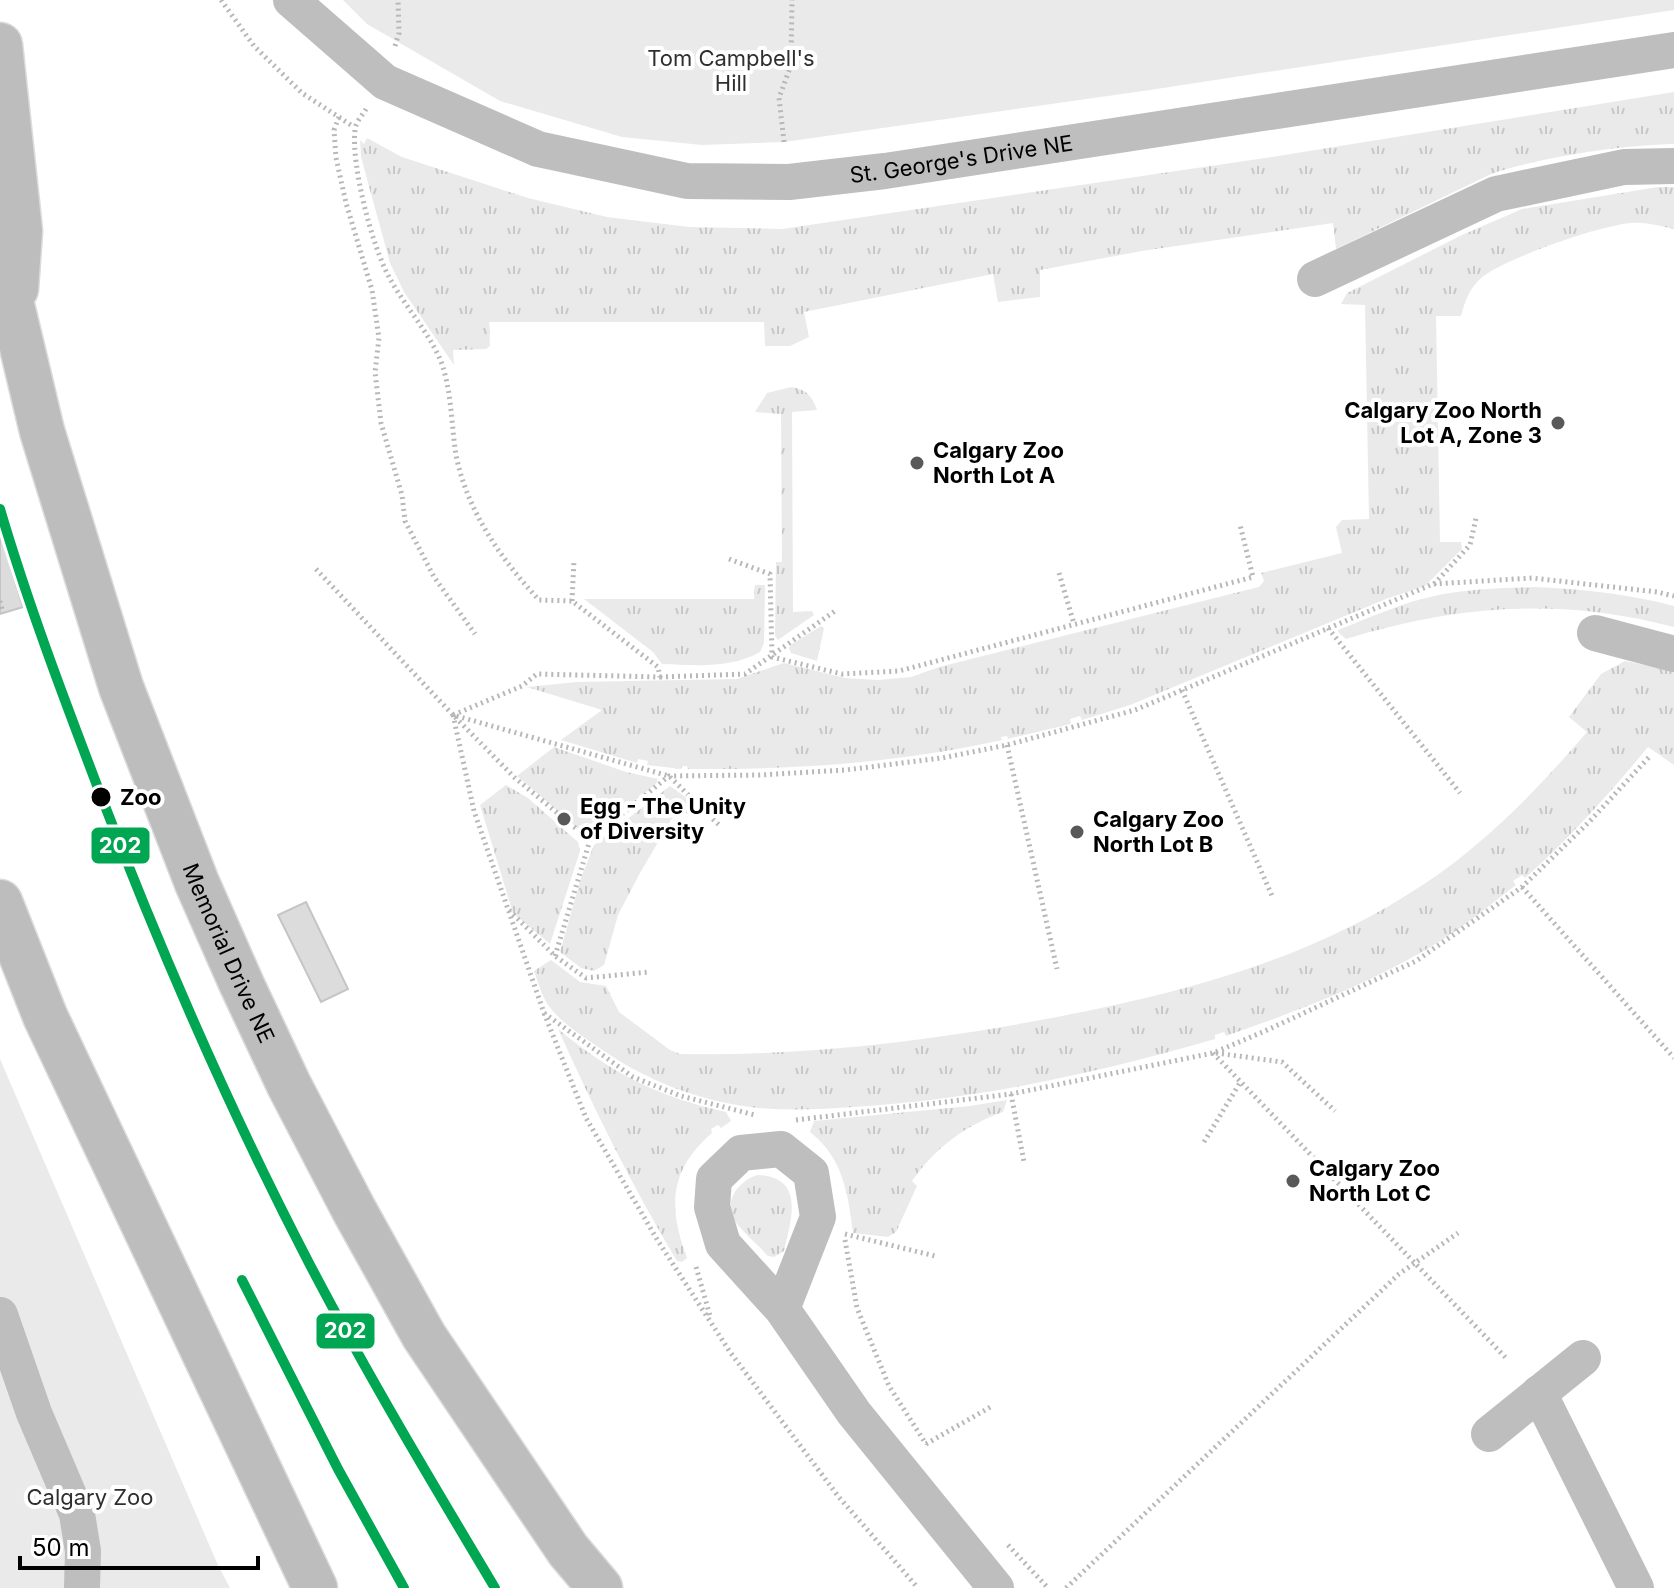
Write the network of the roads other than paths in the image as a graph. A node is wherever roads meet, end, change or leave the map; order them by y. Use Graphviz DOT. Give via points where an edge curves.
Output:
graph roads {
  1 [pos="291,0"];
  2 [pos="0,45"];
  3 [pos="1674,50"];
  4 [pos="1674,166"];
  5 [pos="0,255"];
  6 [pos="1315,279"];
  7 [pos="14,324"];
  8 [pos="1595,633"];
  9 [pos="1674,654"];
  10 [pos="0,902"];
  11 [pos="782,1309"];
  12 [pos="0,1315"];
  13 [pos="1583,1358"];
  14 [pos="1539,1393"];
  15 [pos="1489,1434"];
  16 [pos="82,1588"];
  17 [pos="315,1588"];
  18 [pos="600,1588"];
  19 [pos="996,1588"];
  20 [pos="1636,1588"];
  1 -- 3 [label="street, St. George's Drive NE" via="385,82 538,149 687,181 789,182 885,171"];
  2 -- 7 [label="highway" via="20,231"];
  4 -- 6 [label="street" via="1624,167 1496,194"];
  5 -- 7 [label="highway, Memorial Drive NE"];
  7 -- 18 [label="highway, Memorial Drive NE" via="121,687 255,1014 424,1336 568,1550"];
  8 -- 9 [label="street"];
  10 -- 17 [label="highway" via="45,1016"];
  11 -- 19 [label="street" via="854,1413"];
  12 -- 16 [label="street" via="77,1514"];
  13 -- 14 [label="street"];
  14 -- 15 [label="street"];
  14 -- 20 [label="street"];
}
